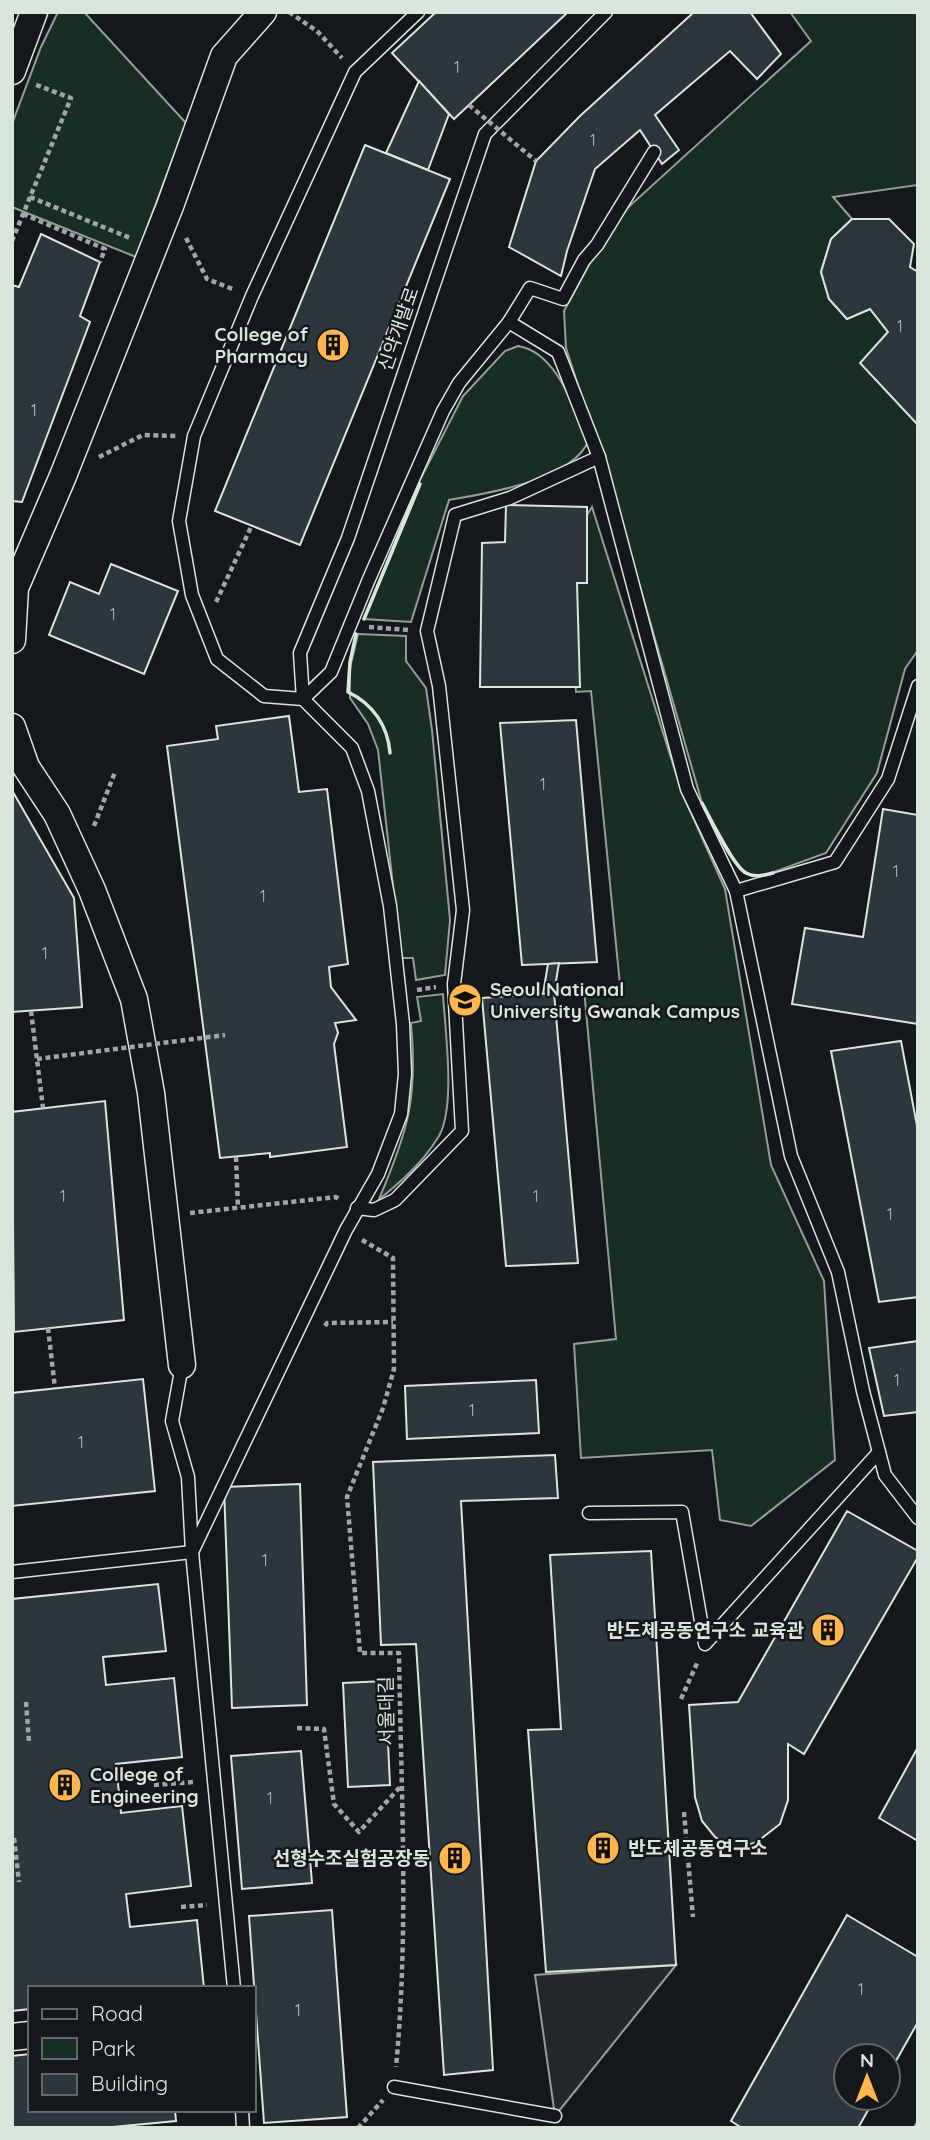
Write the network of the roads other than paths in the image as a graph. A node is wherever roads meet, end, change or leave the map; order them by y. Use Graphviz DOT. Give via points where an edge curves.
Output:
graph roads {
  1 [pos="34,12"];
  2 [pos="263,12"];
  3 [pos="418,12"];
  4 [pos="606,12"];
  5 [pos="18,76"];
  6 [pos="654,152"];
  7 [pos="509,322"];
  8 [pos="599,457"];
  9 [pos="12,640"];
  10 [pos="918,686"];
  11 [pos="303,699"];
  12 [pos="12,727"];
  13 [pos="736,891"];
  14 [pos="357,1208"];
  15 [pos="182,1365"];
  16 [pos="879,1452"];
  17 [pos="589,1513"];
  18 [pos="918,1518"];
  19 [pos="192,1552"];
  20 [pos="12,1572"];
  21 [pos="234,1986"];
  22 [pos="394,2087"];
  23 [pos="555,2116"];
  1 -- 5 [label="street"];
  2 -- 9 [label="street" via="224,56 170,206 15,588"];
  3 -- 11 [label="lane" via="355,72 252,296 194,436 179,521 192,595 217,659 264,696"];
  4 -- 11 [label="lane, 신약개발로" via="485,134 348,538 300,653"];
  6 -- 7 [label="lane" via="563,299 530,288"];
  7 -- 8 [label="lane" via="558,352"];
  7 -- 11 [label="lane" via="459,383 443,411 331,672"];
  8 -- 13 [label="lane" via="687,789"];
  8 -- 14 [label="lane" via="510,498 455,515 428,631 439,686 463,910 454,984 462,1131 395,1200 374,1210"];
  10 -- 13 [label="lane" via="888,779 835,862"];
  11 -- 14 [label="lane" via="352,748 368,791 390,906 405,1074 401,1114 378,1174"];
  12 -- 15 [label="street" via="26,767 57,814 80,864 134,999 151,1093"];
  13 -- 16 [label="lane" via="791,1156 838,1272"];
  14 -- 19 [label="lane"];
  15 -- 19 [label="lane" via="172,1421 188,1477"];
  16 -- 17 [label="lane" via="705,1644 682,1512"];
  16 -- 18 [label="lane" via="885,1475"];
  19 -- 20 [label="lane"];
  19 -- 21 [label="lane"];
  22 -- 23 [label="lane"];
}
